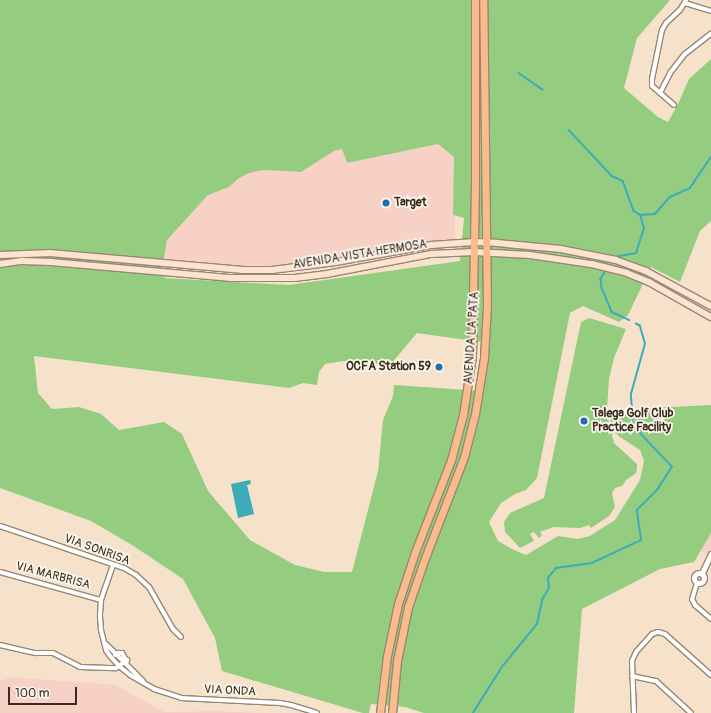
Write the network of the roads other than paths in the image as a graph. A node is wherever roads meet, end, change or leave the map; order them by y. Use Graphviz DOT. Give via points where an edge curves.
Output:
graph roads {
  1 [pos="475,0"];
  2 [pos="484,0"];
  3 [pos="685,2"];
  4 [pos="711,11"];
  5 [pos="711,34"];
  6 [pos="660,93"];
  7 [pos="674,104"];
  8 [pos="474,242"];
  9 [pos="486,243"];
  10 [pos="474,252"];
  11 [pos="486,252"];
  12 [pos="0,255"];
  13 [pos="0,264"];
  14 [pos="711,306"];
  15 [pos="711,317"];
  16 [pos="0,526"];
  17 [pos="711,554"];
  18 [pos="113,565"];
  19 [pos="0,572"];
  20 [pos="697,583"];
  21 [pos="101,600"];
  22 [pos="711,619"];
  23 [pos="181,637"];
  24 [pos="106,644"];
  25 [pos="0,645"];
  26 [pos="116,654"];
  27 [pos="112,658"];
  28 [pos="125,661"];
  29 [pos="119,666"];
  30 [pos="711,675"];
  31 [pos="632,676"];
  32 [pos="144,683"];
  33 [pos="317,713"];
  34 [pos="380,713"];
  35 [pos="392,713"];
  36 [pos="634,713"];
  37 [pos="691,713"];
  1 -- 8 [label="highway, AVENIDA LA PATA"];
  2 -- 9 [label="highway, AVENIDA LA PATA"];
  3 -- 4 [label="street"];
  3 -- 6 [label="street" via="662,30 652,79 652,86"];
  5 -- 6 [label="street" via="685,54 670,73"];
  6 -- 7 [label="street"];
  8 -- 9 [label="main road, AVENIDA VISTA HERMOSA"];
  8 -- 10 [label="highway, AVENIDA LA PATA"];
  8 -- 12 [label="main road, AVENIDA VISTA HERMOSA" via="431,245 336,262 272,270 243,270 50,253"];
  9 -- 11 [label="highway, AVENIDA LA PATA"];
  9 -- 14 [label="main road, AVENIDA VISTA HERMOSA" via="561,249 621,261 646,271"];
  10 -- 11 [label="main road, AVENIDA VISTA HERMOSA"];
  10 -- 13 [label="main road, AVENIDA VISTA HERMOSA" via="431,254 295,278 231,278 51,262"];
  10 -- 34 [label="highway, AVENIDA LA PATA" via="473,345 463,415 451,460 415,552 398,604 387,656"];
  11 -- 15 [label="main road, AVENIDA VISTA HERMOSA" via="560,259 618,270 638,277"];
  11 -- 35 [label="highway, AVENIDA LA PATA" via="487,306 484,358 475,414 464,457 408,607 397,661"];
  16 -- 18 [label="street, VIA SONRISA"];
  17 -- 20 [label="street" via="702,573 704,579"];
  18 -- 21 [label="street, VIA ONDA"];
  18 -- 23 [label="street, VIA SONRISA" via="136,575 149,587 173,629"];
  19 -- 21 [label="street, VIA MARBRISA"];
  20 -- 22 [label="street" via="692,599"];
  21 -- 24 [label="street, VIA ONDA" via="101,630"];
  24 -- 26 [label="street"];
  24 -- 27 [label="street, VIA ONDA" via="106,650"];
  25 -- 29 [label="street" via="35,653 53,653 80,667"];
  26 -- 27 [label="street"];
  26 -- 28 [label="street"];
  27 -- 29 [label="street, VIA ONDA"];
  28 -- 29 [label="street"];
  28 -- 32 [label="street, VIA ONDA"];
  29 -- 32 [label="street, VIA ONDA"];
  30 -- 31 [label="street" via="665,634 658,632 652,634 636,652 632,661"];
  31 -- 36 [label="street"];
  31 -- 37 [label="street" via="656,681"];
  32 -- 33 [label="street, VIA ONDA" via="181,698 280,703"];
}
